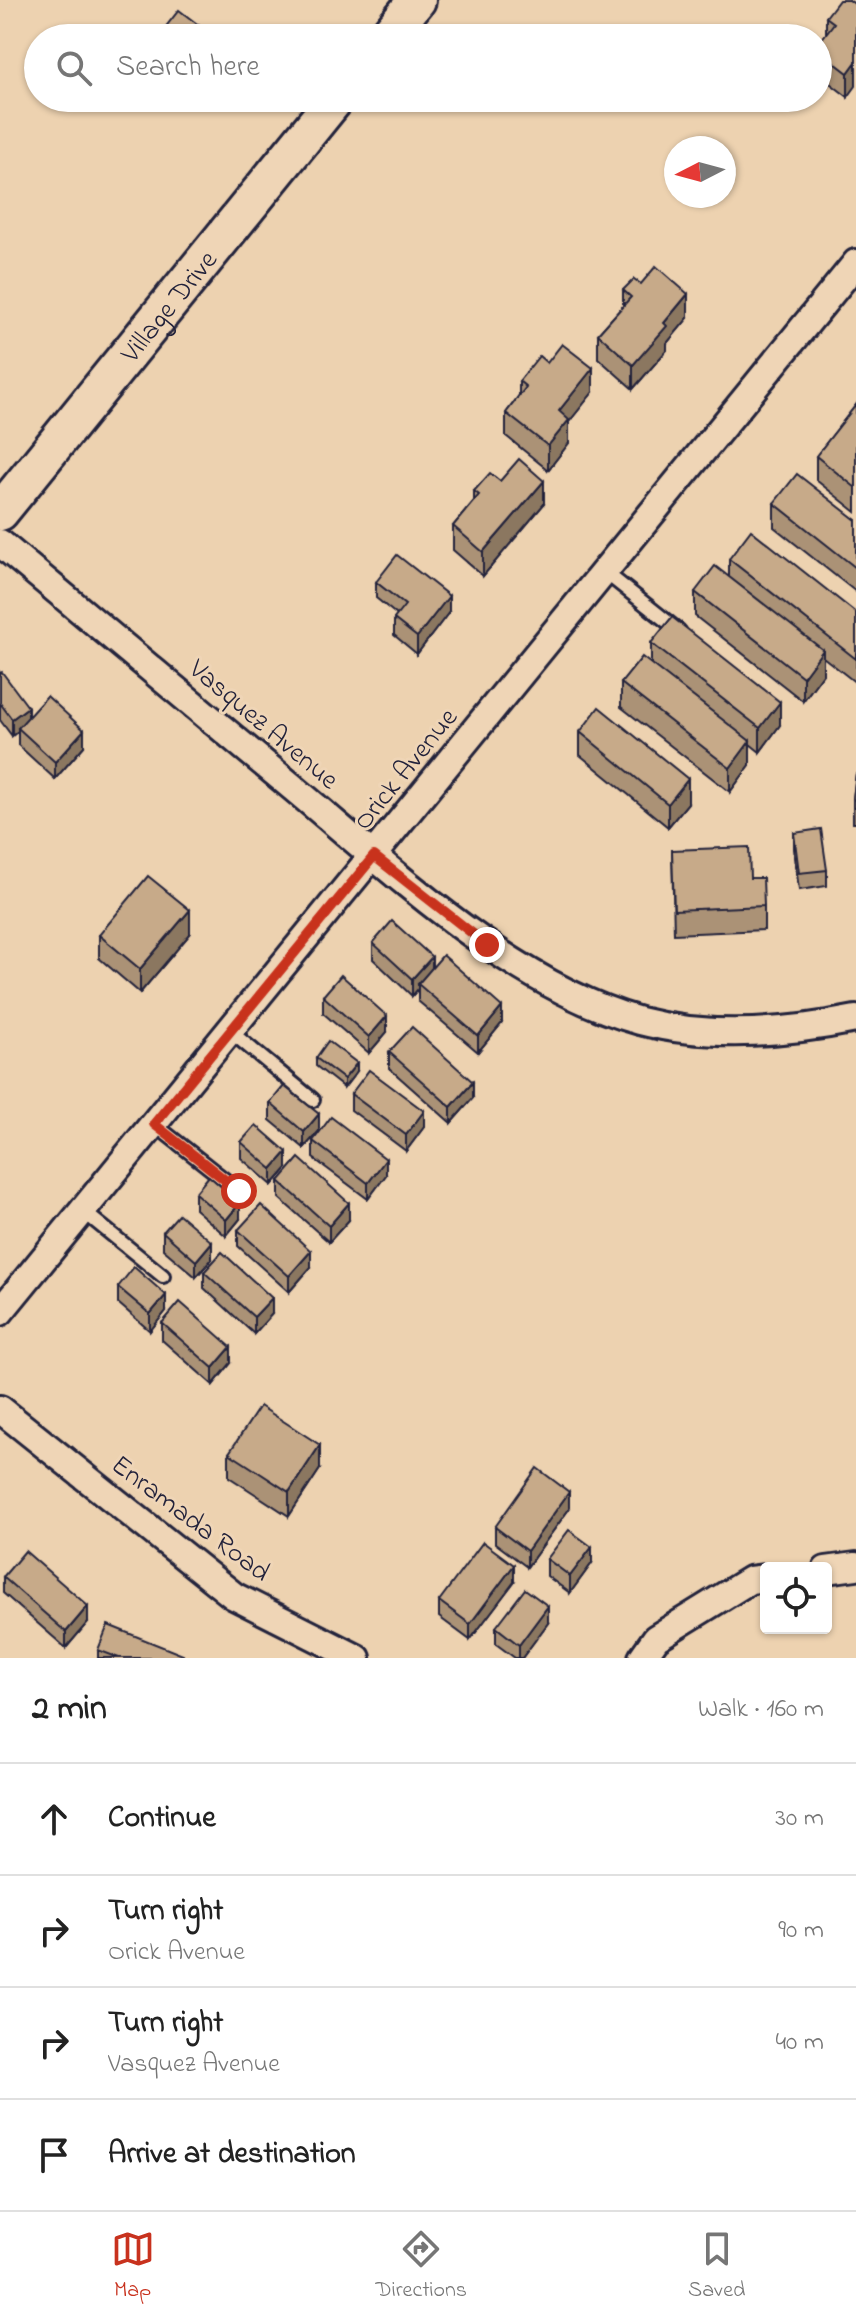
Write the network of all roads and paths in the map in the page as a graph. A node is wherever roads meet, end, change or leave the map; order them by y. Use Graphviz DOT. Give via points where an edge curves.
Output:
graph roads {
  1 [pos="417,0"];
  2 [pos="397,24"];
  3 [pos="325,112"];
  4 [pos="856,263"];
  5 [pos="0,512"];
  6 [pos="0,543"];
  7 [pos="605,572"];
  8 [pos="689,640"];
  9 [pos="374,856"];
  10 [pos="856,1019"];
  11 [pos="230,1031"];
  12 [pos="313,1100"];
  13 [pos="154,1124"];
  14 [pos="239,1191"];
  15 [pos="83,1211"];
  16 [pos="163,1276"];
  17 [pos="0,1312"];
  18 [pos="0,1409"];
  19 [pos="856,1566"];
  20 [pos="832,1569"];
  21 [pos="760,1579"];
  22 [pos="357,1658"];
  23 [pos="642,1658"];
  1 -- 2 [label="main road"];
  3 -- 5 [label="main road, Village Drive"];
  4 -- 7 [label="street, Orick Avenue"];
  6 -- 9 [label="street, Vasquez Avenue"];
  7 -- 8 [label="lane"];
  7 -- 9 [label="street, Orick Avenue"];
  9 -- 10 [label="street, Vasquez Avenue" via="487,945 529,971 586,1002 641,1021 707,1032 767,1031"];
  9 -- 11 [label="street, Orick Avenue"];
  11 -- 12 [label="lane"];
  11 -- 13 [label="street, Orick Avenue"];
  13 -- 14 [label="lane"];
  13 -- 15 [label="street, Orick Avenue"];
  15 -- 16 [label="lane"];
  15 -- 17 [label="street, Orick Avenue"];
  18 -- 22 [label="street, Enramada Road" via="234,1596"];
  19 -- 20 [label="street"];
  21 -- 23 [label="street" via="656,1638"];
}
